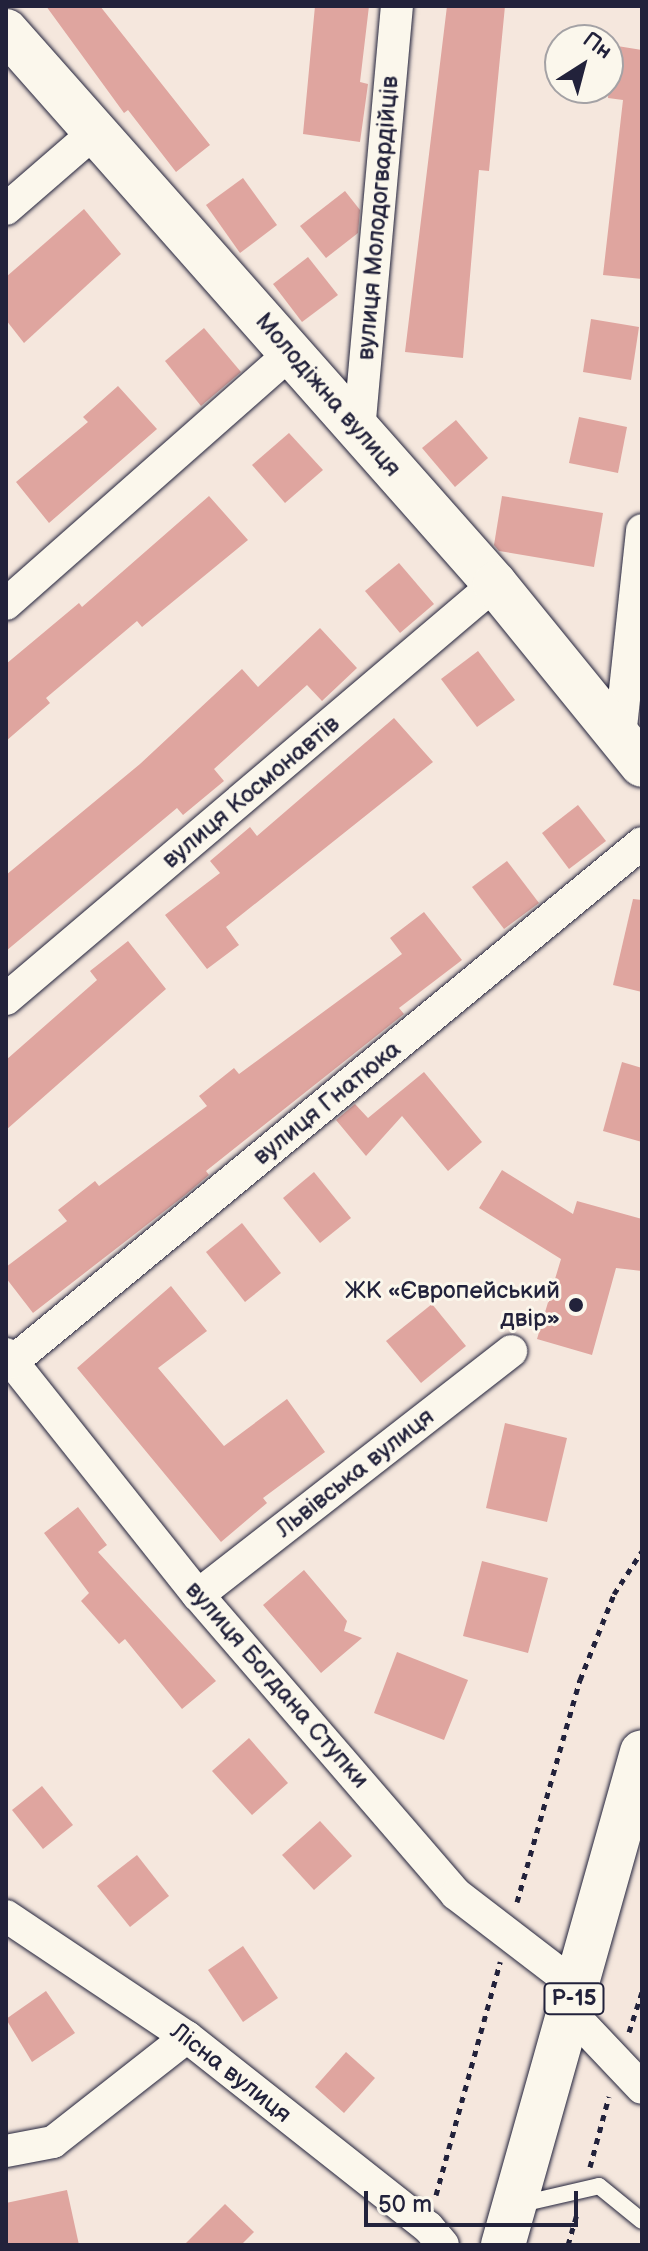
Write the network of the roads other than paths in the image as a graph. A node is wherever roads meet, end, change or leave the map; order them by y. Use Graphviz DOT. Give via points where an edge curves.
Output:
graph roads {
  1 [pos="397,6"];
  2 [pos="6,31"];
  3 [pos="95,132"];
  4 [pos="6,209"];
  5 [pos="291,353"];
  6 [pos="359,431"];
  7 [pos="642,530"];
  8 [pos="495,584"];
  9 [pos="6,604"];
  10 [pos="631,751"];
  11 [pos="642,843"];
  12 [pos="6,999"];
  13 [pos="511,1351"];
  14 [pos="9,1358"];
  15 [pos="198,1595"];
  16 [pos="642,1752"];
  17 [pos="6,1916"];
  18 [pos="574,2000"];
  19 [pos="187,2037"];
  20 [pos="642,2088"];
  21 [pos="6,2151"];
  22 [pos="642,2221"];
  23 [pos="509,2225"];
  24 [pos="435,2236"];
  1 -- 6 [label="street, вулиця Молодогвардійців"];
  2 -- 3 [label="street, Молодіжна вулиця"];
  3 -- 4 [label="street"];
  3 -- 5 [label="street, Молодіжна вулиця"];
  5 -- 6 [label="street, Молодіжна вулиця"];
  5 -- 9 [label="street"];
  6 -- 8 [label="street, Молодіжна вулиця"];
  7 -- 10 [label="street"];
  8 -- 10 [label="street, Молодіжна вулиця"];
  8 -- 12 [label="street, вулиця Космонавтів"];
  11 -- 14 [label="street, вулиця Гнатюка"];
  13 -- 15 [label="street, Львівська вулиця"];
  14 -- 15 [label="street, вулиця Богдана Ступки"];
  15 -- 18 [label="street, вулиця Богдана Ступки" via="456,1894"];
  16 -- 18 [label="street, Р-15"];
  17 -- 19 [label="street, Лісна вулиця"];
  18 -- 20 [label="street, вулиця Богдана Ступки" via="618,2065"];
  18 -- 23 [label="street, Р-15"];
  19 -- 21 [label="street" via="53,2142"];
  19 -- 24 [label="street, Лісна вулиця"];
  22 -- 23 [label="lane" via="599,2186"];
}
